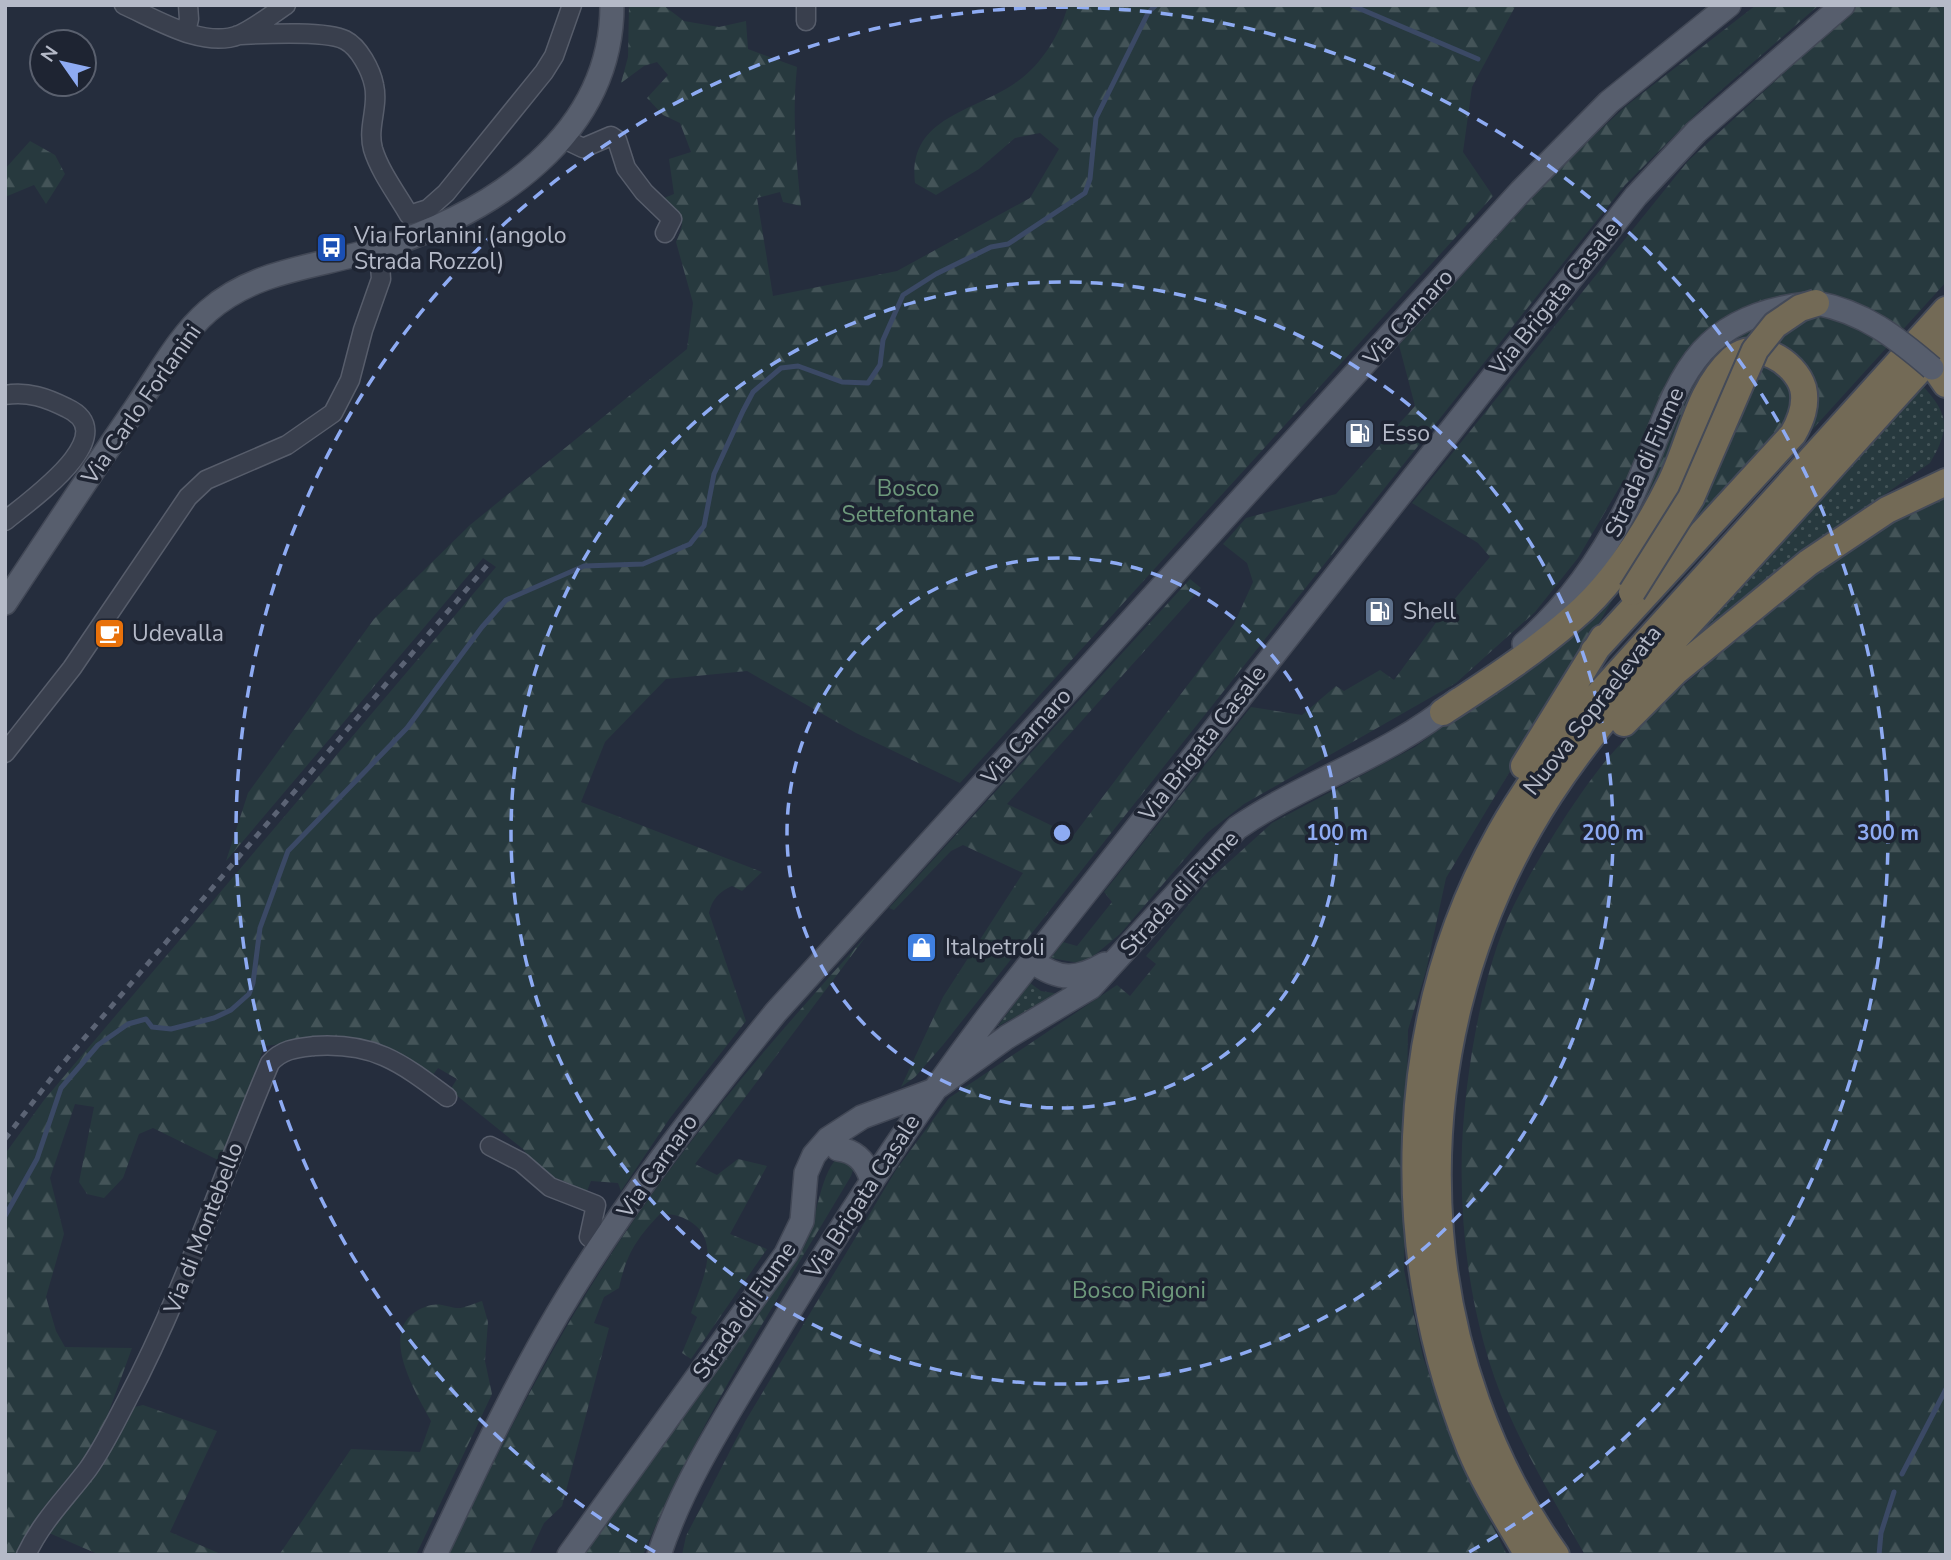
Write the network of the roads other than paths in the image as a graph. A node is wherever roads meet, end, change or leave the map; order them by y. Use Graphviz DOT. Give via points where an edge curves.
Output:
graph roads {
  1 [pos="124,5"];
  2 [pos="188,5"];
  3 [pos="286,5"];
  4 [pos="572,5"];
  5 [pos="612,5"];
  6 [pos="1729,5"];
  7 [pos="1843,5"];
  8 [pos="186,32"];
  9 [pos="238,35"];
  10 [pos="562,138"];
  11 [pos="665,233"];
  12 [pos="379,249"];
  13 [pos="1816,303"];
  14 [pos="1946,310"];
  15 [pos="1946,341"];
  16 [pos="1941,376"];
  17 [pos="5,395"];
  18 [pos="1946,463"];
  19 [pos="1946,482"];
  20 [pos="29,501"];
  21 [pos="5,510"];
  22 [pos="1887,510"];
  23 [pos="5,521"];
  24 [pos="5,603"];
  25 [pos="1594,651"];
  26 [pos="1443,712"];
  27 [pos="5,753"];
  28 [pos="1467,932"];
  29 [pos="1123,954"];
  30 [pos="1032,961"];
  31 [pos="932,1091"];
  32 [pos="447,1097"];
  33 [pos="490,1146"];
  34 [pos="838,1149"];
  35 [pos="871,1178"];
  36 [pos="802,1221"];
  37 [pos="601,1247"];
  38 [pos="26,1555"];
  39 [pos="435,1555"];
  40 [pos="569,1555"];
  41 [pos="659,1555"];
  42 [pos="1528,1555"];
  43 [pos="1556,1555"];
  1 -- 8 [label="street"];
  2 -- 8 [label="street"];
  3 -- 9 [label="street"];
  4 -- 9 [label="street" via="544,72 446,193 428,209 409,215 373,148 374,84 356,49 345,40 324,36"];
  5 -- 10 [label="main road, Via Carlo Forlanini" via="612,29 603,62 590,96"];
  6 -- 37 [label="main road, Via Carnaro" via="1609,102 1452,267 776,1012 709,1094"];
  7 -- 30 [label="main road, Via Brigata Casale" via="1696,132 1636,196"];
  8 -- 9 [label="street" via="206,37"];
  10 -- 11 [label="street" via="583,148 611,136 617,140 626,168 672,219"];
  10 -- 12 [label="main road, Via Carlo Forlanini" via="532,170 493,199 453,222"];
  12 -- 24 [label="main road, Via Carlo Forlanini" via="267,277 208,311 166,364"];
  12 -- 27 [label="street" via="381,279 350,380 333,413 287,445 206,480 188,498 72,668"];
  13 -- 16 [label="main road, Strada di Fiume, bridge" via="1881,326"];
  13 -- 25 [label="highway, bridge" via="1800,308 1762,339 1691,498"];
  13 -- 26 [label="main road, Strada di Fiume, bridge" via="1751,315 1699,352 1684,373 1607,545 1559,610"];
  14 -- 28 [label="highway, Nuova Sopraelevata" via="1582,714 1540,769 1500,834"];
  15 -- 28 [label="highway, Nuova Sopraelevata" via="1607,717 1550,794"];
  17 -- 20 [label="street" via="27,393 50,399 84,421 86,433 79,453"];
  18 -- 22 [label="highway"];
  19 -- 22 [label="highway"];
  20 -- 21 [label="street"];
  20 -- 23 [label="street"];
  22 -- 28 [label="highway" via="1799,570 1675,671 1632,713 1557,805"];
  25 -- 26 [label="highway" via="1793,434 1804,396 1786,364 1754,349 1733,358 1709,389 1672,481 1615,571 1574,618"];
  25 -- 28 [label="highway" via="1486,841"];
  26 -- 29 [label="main road, Strada di Fiume" via="1378,755 1237,828"];
  28 -- 42 [label="highway, Nuova Sopraelevata" via="1429,1029 1414,1133 1418,1249 1436,1348 1450,1394 1471,1450"];
  28 -- 43 [label="highway, Nuova Sopraelevata" via="1463,982 1443,1081 1436,1189 1441,1249 1457,1339 1490,1436 1519,1496"];
  29 -- 30 [label="main road" via="1086,975 1070,978 1055,976"];
  29 -- 31 [label="main road, Strada di Fiume" via="1091,987 1007,1037"];
  30 -- 31 [label="main road, Via Brigata Casale"];
  31 -- 34 [label="main road"];
  31 -- 35 [label="main road, Via Brigata Casale"];
  31 -- 36 [label="main road, Strada di Fiume" via="862,1117 828,1139 806,1173"];
  32 -- 38 [label="street, Via di Montebello" via="407,1069 356,1046 301,1047 276,1056 152,1351 94,1459 37,1532"];
  33 -- 37 [label="street" via="521,1161 550,1187 596,1205 589,1237"];
  34 -- 35 [label="main road" via="857,1156"];
  34 -- 36 [label="main road" via="821,1170"];
  35 -- 41 [label="main road, Via Brigata Casale" via="712,1440"];
  36 -- 40 [label="main road, Strada di Fiume" via="786,1254"];
  37 -- 39 [label="main road, Via Carnaro" via="524,1373"];
}
